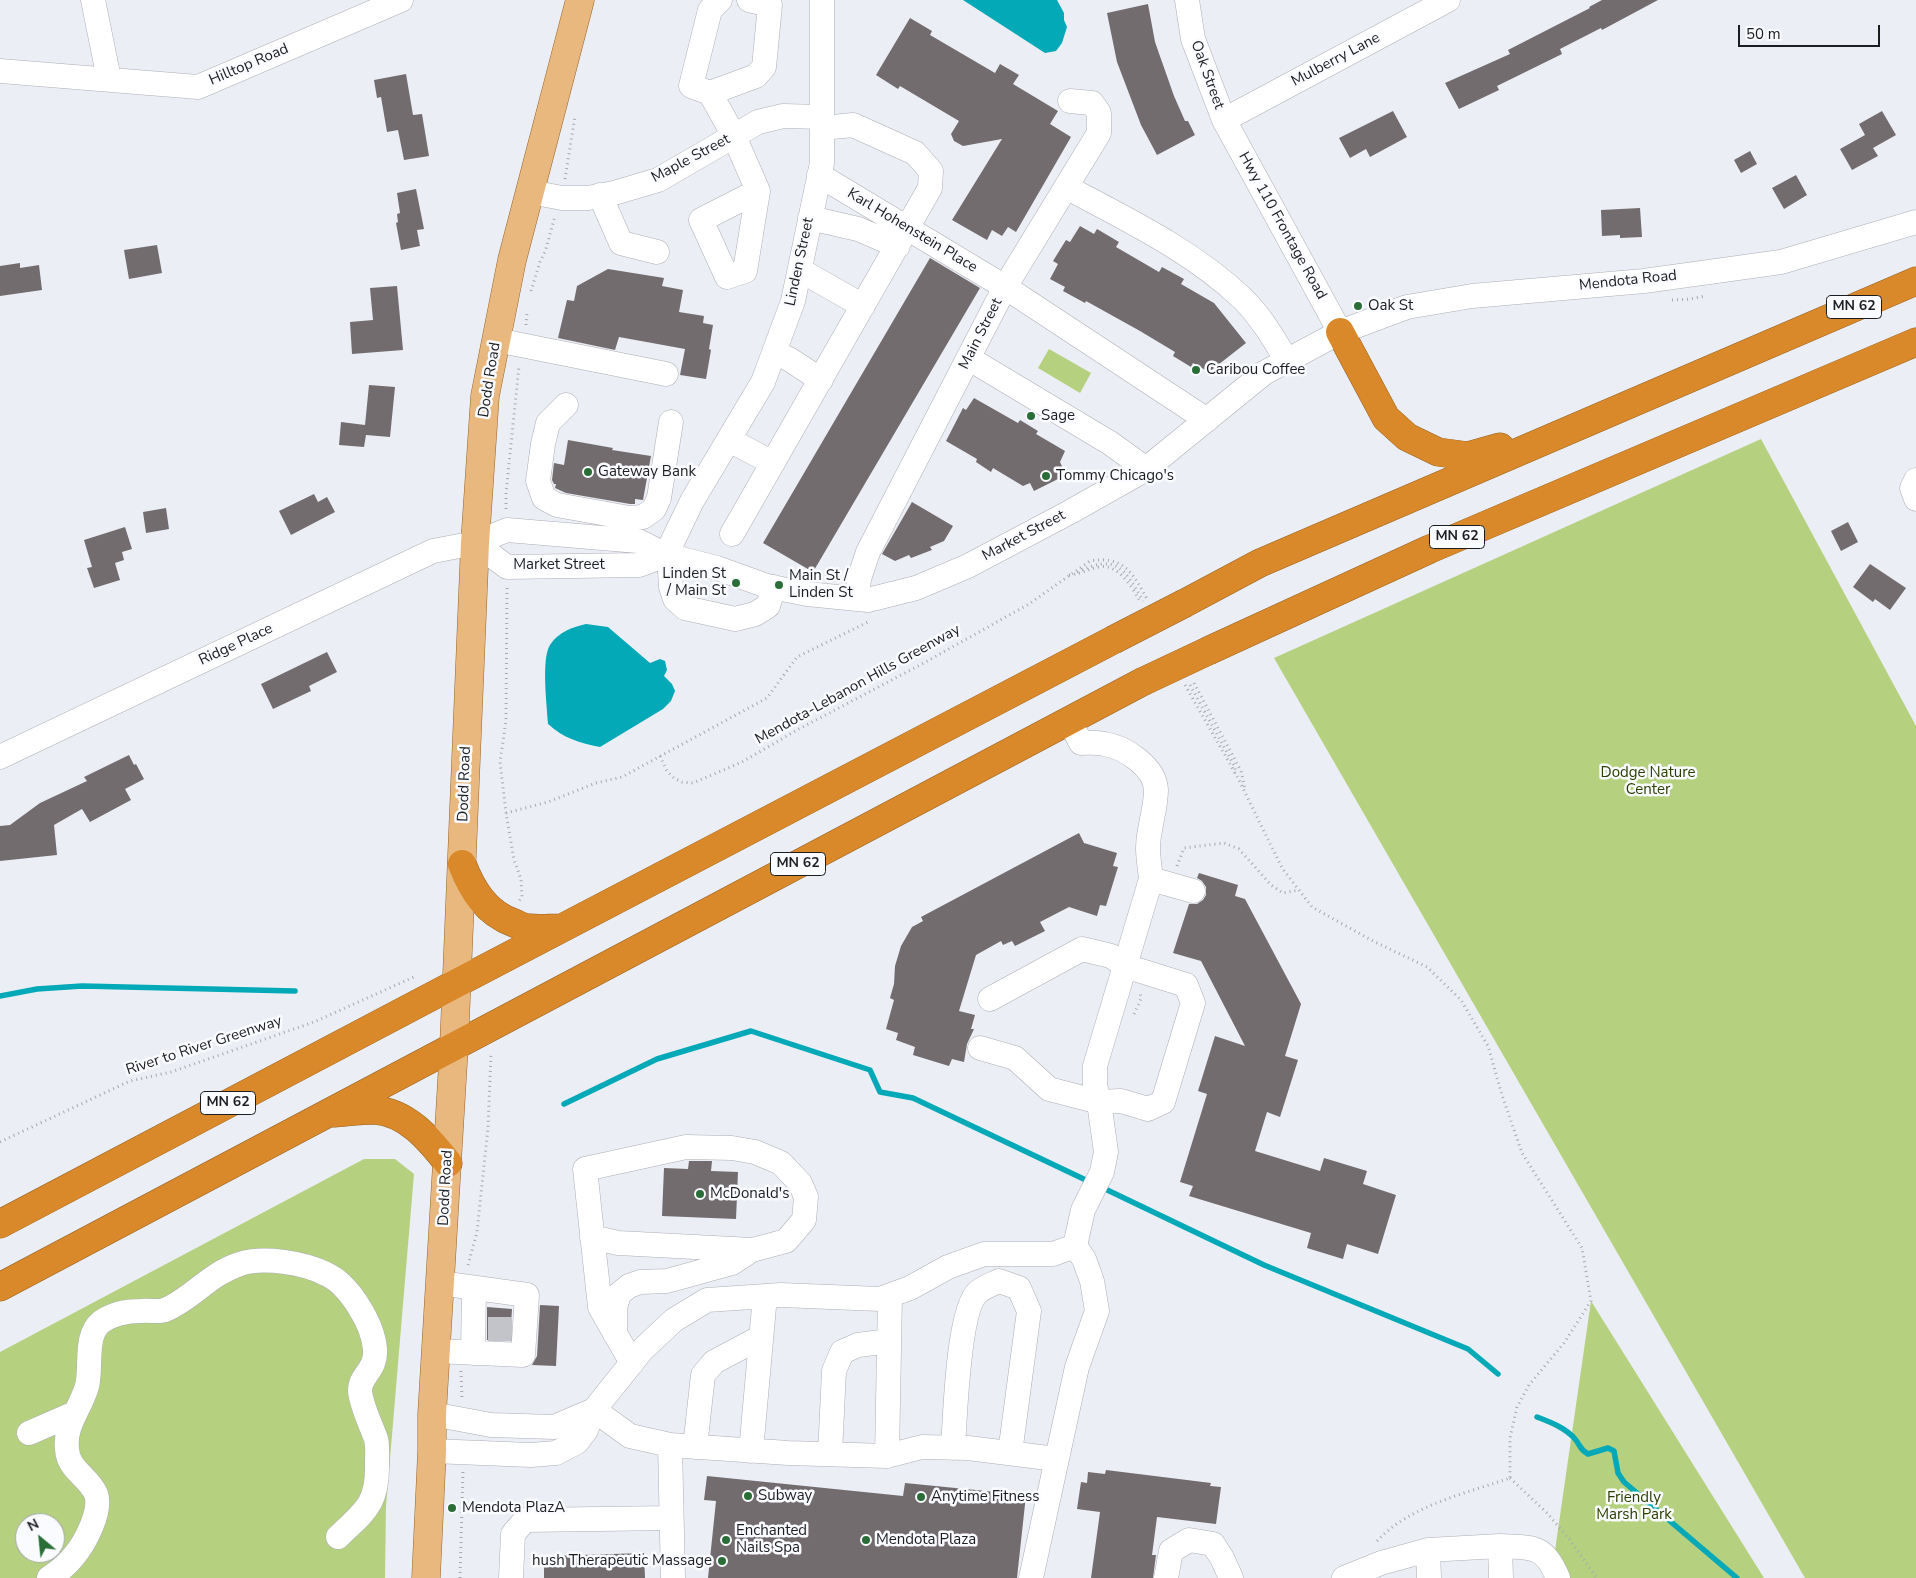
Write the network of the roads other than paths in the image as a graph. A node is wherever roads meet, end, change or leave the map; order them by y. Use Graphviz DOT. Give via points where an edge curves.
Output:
graph roads {
  1 [pos="93,0"];
  2 [pos="580,0"];
  3 [pos="720,0"];
  4 [pos="822,0"];
  5 [pos="1187,0"];
  6 [pos="1448,0"];
  7 [pos="391,2"];
  8 [pos="764,2"];
  9 [pos="0,71"];
  10 [pos="110,79"];
  11 [pos="710,93"];
  12 [pos="1070,101"];
  13 [pos="1224,120"];
  14 [pos="822,122"];
  15 [pos="734,136"];
  16 [pos="819,175"];
  17 [pos="1066,187"];
  18 [pos="758,191"];
  19 [pos="530,192"];
  20 [pos="600,196"];
  21 [pos="810,218"];
  22 [pos="1916,222"];
  23 [pos="902,237"];
  24 [pos="657,252"];
  25 [pos="800,270"];
  26 [pos="1916,281"];
  27 [pos="1005,287"];
  28 [pos="863,306"];
  29 [pos="1340,332"];
  30 [pos="496,340"];
  31 [pos="1916,342"];
  32 [pos="774,352"];
  33 [pos="968,358"];
  34 [pos="1286,361"];
  35 [pos="666,374"];
  36 [pos="821,380"];
  37 [pos="566,405"];
  38 [pos="1207,420"];
  39 [pos="671,422"];
  40 [pos="1567,430"];
  41 [pos="729,440"];
  42 [pos="774,463"];
  43 [pos="1146,469"];
  44 [pos="1916,480"];
  45 [pos="1916,500"];
  46 [pos="732,534"];
  47 [pos="475,543"];
  48 [pos="667,556"];
  49 [pos="774,587"];
  50 [pos="857,599"];
  51 [pos="1069,720"];
  52 [pos="0,757"];
  53 [pos="462,864"];
  54 [pos="1151,879"];
  55 [pos="1193,891"];
  56 [pos="562,928"];
  57 [pos="1125,966"];
  58 [pos="456,983"];
  59 [pos="990,999"];
  60 [pos="454,1046"];
  61 [pos="980,1048"];
  62 [pos="1099,1102"];
  63 [pos="325,1114"];
  64 [pos="448,1163"];
  65 [pos="0,1224"];
  66 [pos="592,1237"];
  67 [pos="1076,1241"];
  68 [pos="752,1250"];
  69 [pos="440,1283"];
  70 [pos="0,1287"];
  71 [pos="474,1288"];
  72 [pos="765,1296"];
  73 [pos="890,1296"];
  74 [pos="615,1334"];
  75 [pos="761,1337"];
  76 [pos="889,1341"];
  77 [pos="436,1351"];
  78 [pos="473,1353"];
  79 [pos="632,1363"];
  80 [pos="594,1410"];
  81 [pos="75,1413"];
  82 [pos="432,1414"];
  83 [pos="29,1433"];
  84 [pos="670,1445"];
  85 [pos="695,1447"];
  86 [pos="953,1448"];
  87 [pos="751,1450"];
  88 [pos="432,1451"];
  89 [pos="1010,1453"];
  90 [pos="830,1454"];
  91 [pos="887,1456"];
  92 [pos="1056,1459"];
  93 [pos="671,1518"];
  94 [pos="338,1537"];
  95 [pos="1500,1546"];
  96 [pos="1428,1550"];
  97 [pos="1344,1577"];
  98 [pos="49,1578"];
  99 [pos="426,1578"];
  100 [pos="511,1578"];
  101 [pos="673,1578"];
  102 [pos="1031,1578"];
  103 [pos="1166,1578"];
  104 [pos="1231,1578"];
  105 [pos="1429,1578"];
  106 [pos="1501,1578"];
  107 [pos="1558,1578"];
  1 -- 10 [label="street"];
  2 -- 19 [label="main road, Dodd Road"];
  3 -- 11 [label="street" via="710,10 691,86"];
  4 -- 14 [label="street, Linden Street"];
  5 -- 13 [label="street, Oak Street" via="1193,39"];
  6 -- 13 [label="street, Mulberry Lane"];
  7 -- 10 [label="street, Hilltop Road" via="198,87"];
  8 -- 11 [label="street" via="764,67 756,76"];
  9 -- 10 [label="street, Hilltop Road"];
  11 -- 15 [label="street"];
  12 -- 17 [label="street" via="1092,103 1099,113 1099,133"];
  13 -- 29 [label="street, Hwy 110 Frontage Road"];
  14 -- 15 [label="street, Maple Street" via="783,116 758,122"];
  14 -- 16 [label="street, Linden Street"];
  14 -- 23 [label="street, Maple Street" via="853,125 915,153 931,171 930,188"];
  15 -- 18 [label="street"];
  15 -- 20 [label="street, Maple Street" via="658,180"];
  16 -- 21 [label="street, Linden Street"];
  16 -- 23 [label="street, Karl Hohenstein Place"];
  17 -- 27 [label="street"];
  17 -- 34 [label="street" via="1205,266 1244,299 1266,326"];
  19 -- 20 [label="street, Maple Street" via="562,198"];
  19 -- 30 [label="main road, Dodd Road"];
  20 -- 24 [label="street" via="621,243"];
  21 -- 23 [label="street"];
  21 -- 25 [label="street, Linden Street"];
  22 -- 29 [label="street, Mendota Road" via="1780,262 1644,281 1472,296 1407,307"];
  23 -- 27 [label="street, Karl Hohenstein Place"];
  23 -- 28 [label="street, Maple Street"];
  25 -- 28 [label="street"];
  25 -- 32 [label="street, Linden Street" via="794,301"];
  26 -- 40 [label="highway, MN 62"];
  27 -- 33 [label="street, Main Street"];
  27 -- 38 [label="street, Main Street"];
  28 -- 36 [label="street, Maple Street"];
  29 -- 34 [label="street, Market Street"];
  29 -- 40 [label="highway" via="1386,418 1407,437 1438,452 1468,456"];
  30 -- 35 [label="street"];
  30 -- 47 [label="main road, Dodd Road" via="485,396"];
  31 -- 51 [label="highway, MN 62, bridge" via="1430,549 1142,682"];
  32 -- 36 [label="street"];
  32 -- 41 [label="street, Linden Street" via="763,382"];
  33 -- 43 [label="street" via="1110,443"];
  33 -- 50 [label="street, Main Street" via="868,552 859,579"];
  34 -- 38 [label="street, Market Street" via="1264,373"];
  36 -- 42 [label="street, Maple Street"];
  37 -- 39 [label="street" via="548,423 542,444 538,481 544,498 557,505 629,518 643,517 654,509 659,498"];
  38 -- 43 [label="street, Market Street"];
  40 -- 56 [label="highway, MN 62, bridge" via="1260,563"];
  41 -- 42 [label="street"];
  41 -- 48 [label="street, Linden Street" via="692,501"];
  42 -- 46 [label="street, Maple Street"];
  43 -- 50 [label="street, Market Street" via="968,566 916,588 868,600"];
  44 -- 45 [label="street" via="1912,488"];
  47 -- 48 [label="street, Market Street" via="507,530 638,541"];
  47 -- 48 [label="street, Market Street" via="507,567 638,565"];
  47 -- 52 [label="street, Ridge Place" via="433,551"];
  47 -- 53 [label="main road, Dodd Road"];
  48 -- 49 [label="street, Market Street"];
  48 -- 49 [label="street" via="675,599 685,608 735,619 755,614 768,606"];
  49 -- 50 [label="street, Market Street"];
  51 -- 54 [label="street" via="1081,742 1105,744 1124,751 1141,763 1150,775 1156,788 1148,847"];
  51 -- 60 [label="highway, MN 62"];
  53 -- 56 [label="highway" via="479,897 505,920 528,928"];
  53 -- 58 [label="main road, Dodd Road"];
  54 -- 55 [label="street"];
  54 -- 57 [label="street"];
  56 -- 58 [label="highway, MN 62"];
  57 -- 59 [label="street" via="1111,956 1082,949"];
  57 -- 62 [label="street" via="1095,1066"];
  57 -- 62 [label="street" via="1186,984 1193,1003 1163,1102 1148,1109 1121,1101"];
  58 -- 60 [label="main road, Dodd Road"];
  58 -- 65 [label="highway, MN 62"];
  60 -- 63 [label="highway, MN 62"];
  60 -- 64 [label="main road, Dodd Road"];
  61 -- 62 [label="street" via="1015,1058 1049,1089"];
  62 -- 67 [label="street" via="1106,1152 1102,1172 1083,1210"];
  63 -- 64 [label="highway" via="374,1110 392,1114 420,1132"];
  63 -- 70 [label="highway, MN 62"];
  64 -- 69 [label="main road, Dodd Road"];
  66 -- 68 [label="street" via="618,1243"];
  66 -- 68 [label="street" via="585,1169 686,1147 732,1148 755,1152 781,1163 800,1182 806,1197 804,1220 786,1241"];
  66 -- 74 [label="street" via="600,1307"];
  67 -- 73 [label="street" via="1053,1254 984,1254 948,1266"];
  67 -- 92 [label="street" via="1092,1281 1097,1311 1076,1367"];
  68 -- 74 [label="street" via="732,1263 667,1282 640,1282 629,1286 620,1294 615,1308"];
  69 -- 71 [label="street"];
  69 -- 77 [label="main road, Dodd Road"];
  71 -- 78 [label="street"];
  71 -- 78 [label="street" via="501,1300 527,1294 523,1355 499,1347"];
  72 -- 73 [label="street" via="880,1299"];
  72 -- 75 [label="street"];
  72 -- 79 [label="street" via="707,1300 674,1320"];
  73 -- 76 [label="street"];
  74 -- 79 [label="street"];
  75 -- 85 [label="street" via="714,1362 703,1375"];
  75 -- 87 [label="street"];
  76 -- 90 [label="street" via="858,1345 842,1352 834,1371"];
  76 -- 91 [label="street"];
  77 -- 78 [label="street"];
  77 -- 82 [label="main road, Dodd Road"];
  79 -- 80 [label="street"];
  80 -- 82 [label="street" via="554,1427 491,1425"];
  80 -- 84 [label="street" via="630,1436"];
  80 -- 88 [label="street" via="577,1442 556,1453"];
  81 -- 83 [label="street"];
  81 -- 94 [label="street" via="87,1386 90,1341 99,1324 114,1315 161,1312 175,1306 209,1279 240,1264 267,1260 327,1274 343,1286 361,1308 375,1348 374,1362 362,1379 360,1390 377,1444 369,1464 377,1482 372,1501"];
  81 -- 98 [label="street" via="68,1428 66,1449 70,1464 96,1495 96,1508 91,1528 74,1556"];
  82 -- 88 [label="main road, Dodd Road"];
  84 -- 85 [label="street"];
  84 -- 93 [label="street"];
  85 -- 87 [label="street"];
  86 -- 89 [label="street"];
  86 -- 89 [label="street" via="958,1371 968,1309 978,1292 999,1281 1019,1288 1029,1311"];
  86 -- 91 [label="street" via="922,1447"];
  87 -- 90 [label="street"];
  88 -- 99 [label="main road, Dodd Road"];
  89 -- 92 [label="street"];
  90 -- 91 [label="street"];
  92 -- 102 [label="street"];
  93 -- 100 [label="street" via="525,1520 513,1534"];
  93 -- 101 [label="street"];
  95 -- 96 [label="street"];
  95 -- 106 [label="street"];
  95 -- 107 [label="street" via="1534,1548 1551,1560"];
  96 -- 97 [label="street"];
  96 -- 105 [label="street"];
  103 -- 104 [label="street" via="1171,1552 1189,1540 1213,1544"];
}
